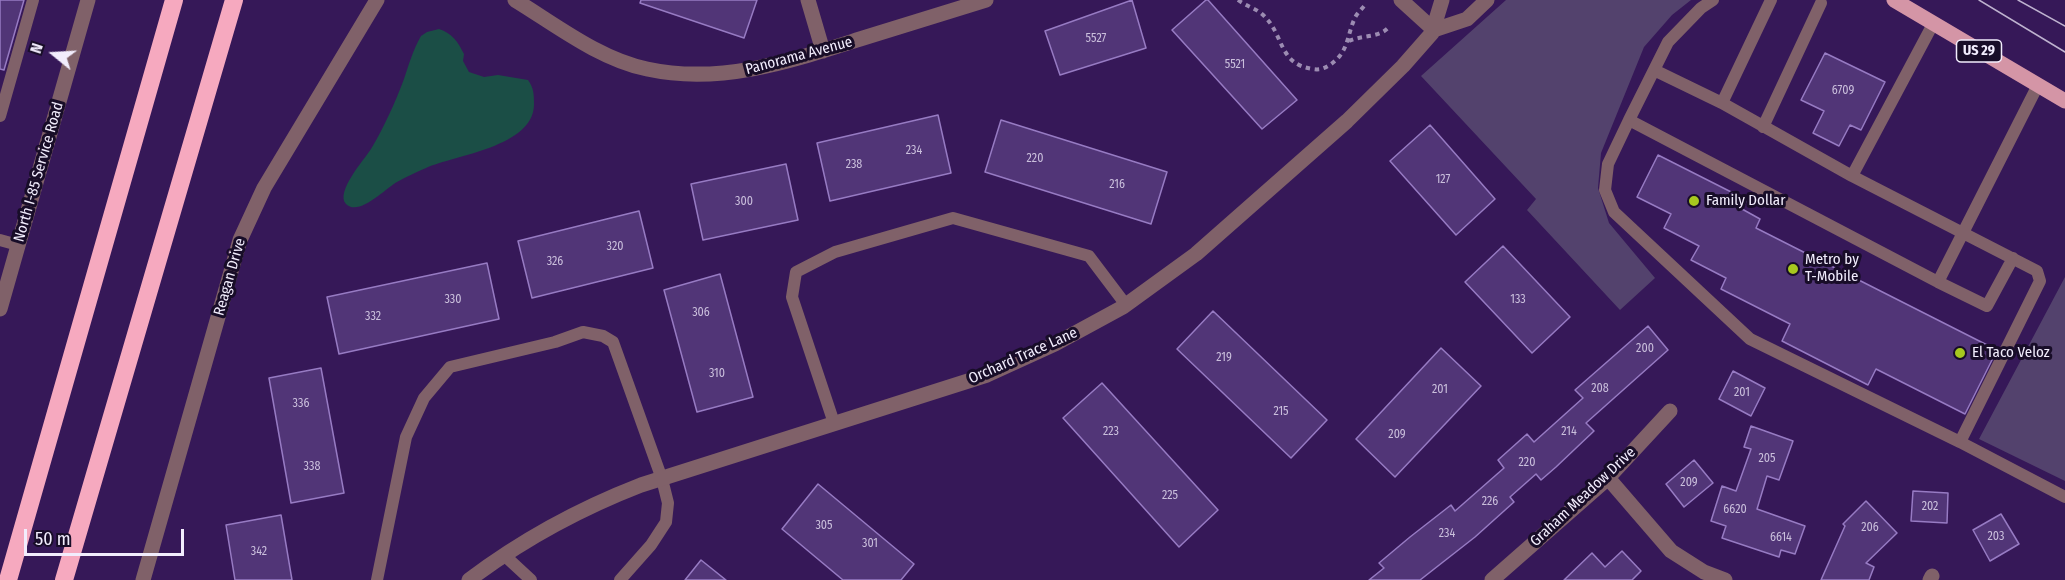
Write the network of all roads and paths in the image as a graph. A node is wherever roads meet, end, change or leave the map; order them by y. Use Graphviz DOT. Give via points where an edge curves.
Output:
graph roads {
  1 [pos="33,0"];
  2 [pos="88,0"];
  3 [pos="174,0"];
  4 [pos="234,0"];
  5 [pos="377,0"];
  6 [pos="515,0"];
  7 [pos="808,0"];
  8 [pos="986,0"];
  9 [pos="1238,0"];
  10 [pos="1401,0"];
  11 [pos="1442,0"];
  12 [pos="1487,0"];
  13 [pos="1713,0"];
  14 [pos="1771,0"];
  15 [pos="1894,0"];
  16 [pos="1819,1"];
  17 [pos="1365,5"];
  18 [pos="1933,24"];
  19 [pos="1388,28"];
  20 [pos="1434,30"];
  21 [pos="1348,41"];
  22 [pos="823,51"];
  23 [pos="1654,70"];
  24 [pos="2038,85"];
  25 [pos="2065,101"];
  26 [pos="1722,103"];
  27 [pos="0,116"];
  28 [pos="1629,120"];
  29 [pos="1763,127"];
  30 [pos="1852,176"];
  31 [pos="1963,233"];
  32 [pos="0,240"];
  33 [pos="18,245"];
  34 [pos="2013,258"];
  35 [pos="1938,282"];
  36 [pos="1126,305"];
  37 [pos="0,309"];
  38 [pos="1670,411"];
  39 [pos="834,423"];
  40 [pos="1960,442"];
  41 [pos="1608,478"];
  42 [pos="662,479"];
  43 [pos="2065,497"];
  44 [pos="504,555"];
  45 [pos="8,580"];
  46 [pos="64,580"];
  47 [pos="143,580"];
  48 [pos="377,580"];
  49 [pos="469,580"];
  50 [pos="531,580"];
  51 [pos="620,580"];
  52 [pos="1492,580"];
  53 [pos="1725,580"];
  1 -- 27 [label="lane"];
  2 -- 33 [label="street, North I-85 Service Road"];
  3 -- 45 [label="highway"];
  4 -- 46 [label="highway"];
  5 -- 47 [label="street, Reagan Drive" via="264,188 240,240"];
  6 -- 22 [label="street, Panorama Avenue" via="604,54 646,69 693,75 732,74"];
  7 -- 22 [label="street"];
  8 -- 22 [label="street, Panorama Avenue"];
  9 -- 21 [label="path" via="1262,14 1275,29 1285,53 1305,68 1318,70 1329,66"];
  10 -- 20 [label="street"];
  11 -- 20 [label="street, Orchard Trace Lane"];
  12 -- 20 [label="street" via="1467,19"];
  13 -- 23 [label="lane" via="1668,42"];
  14 -- 26 [label="lane"];
  15 -- 18 [label="main road, US 29"];
  16 -- 29 [label="lane"];
  17 -- 21 [label="path" via="1353,22"];
  18 -- 24 [label="main road, US 29"];
  18 -- 30 [label="lane"];
  19 -- 21 [label="path" via="1380,34"];
  20 -- 36 [label="street, Orchard Trace Lane" via="1403,66 1278,184 1173,273"];
  23 -- 26 [label="lane"];
  23 -- 28 [label="lane"];
  24 -- 25 [label="main road, US 29"];
  24 -- 31 [label="lane"];
  26 -- 29 [label="lane"];
  28 -- 35 [label="lane"];
  28 -- 40 [label="lane" via="1608,164 1605,190 1614,212 1750,339"];
  29 -- 30 [label="lane"];
  30 -- 31 [label="lane"];
  31 -- 34 [label="lane"];
  31 -- 35 [label="lane"];
  32 -- 33 [label="lane"];
  33 -- 37 [label="street, North I-85 Service Road"];
  34 -- 35 [label="lane" via="1987,306"];
  34 -- 40 [label="lane" via="2037,271 2040,281"];
  36 -- 39 [label="street, Orchard Trace Lane" via="987,375"];
  36 -- 39 [label="lane" via="1089,256 953,218 835,252 796,272 792,297"];
  38 -- 41 [label="street, Graham Meadow Drive"];
  39 -- 42 [label="street, Orchard Trace Lane"];
  40 -- 43 [label="lane"];
  41 -- 52 [label="street, Graham Meadow Drive"];
  41 -- 53 [label="street" via="1671,551"];
  42 -- 44 [label="street, Orchard Trace Lane" via="596,504"];
  42 -- 48 [label="lane" via="614,342 583,332 450,367 424,398 406,437"];
  42 -- 51 [label="lane" via="668,503 666,522"];
  44 -- 49 [label="street, Orchard Trace Lane"];
  44 -- 50 [label="lane"];
}
